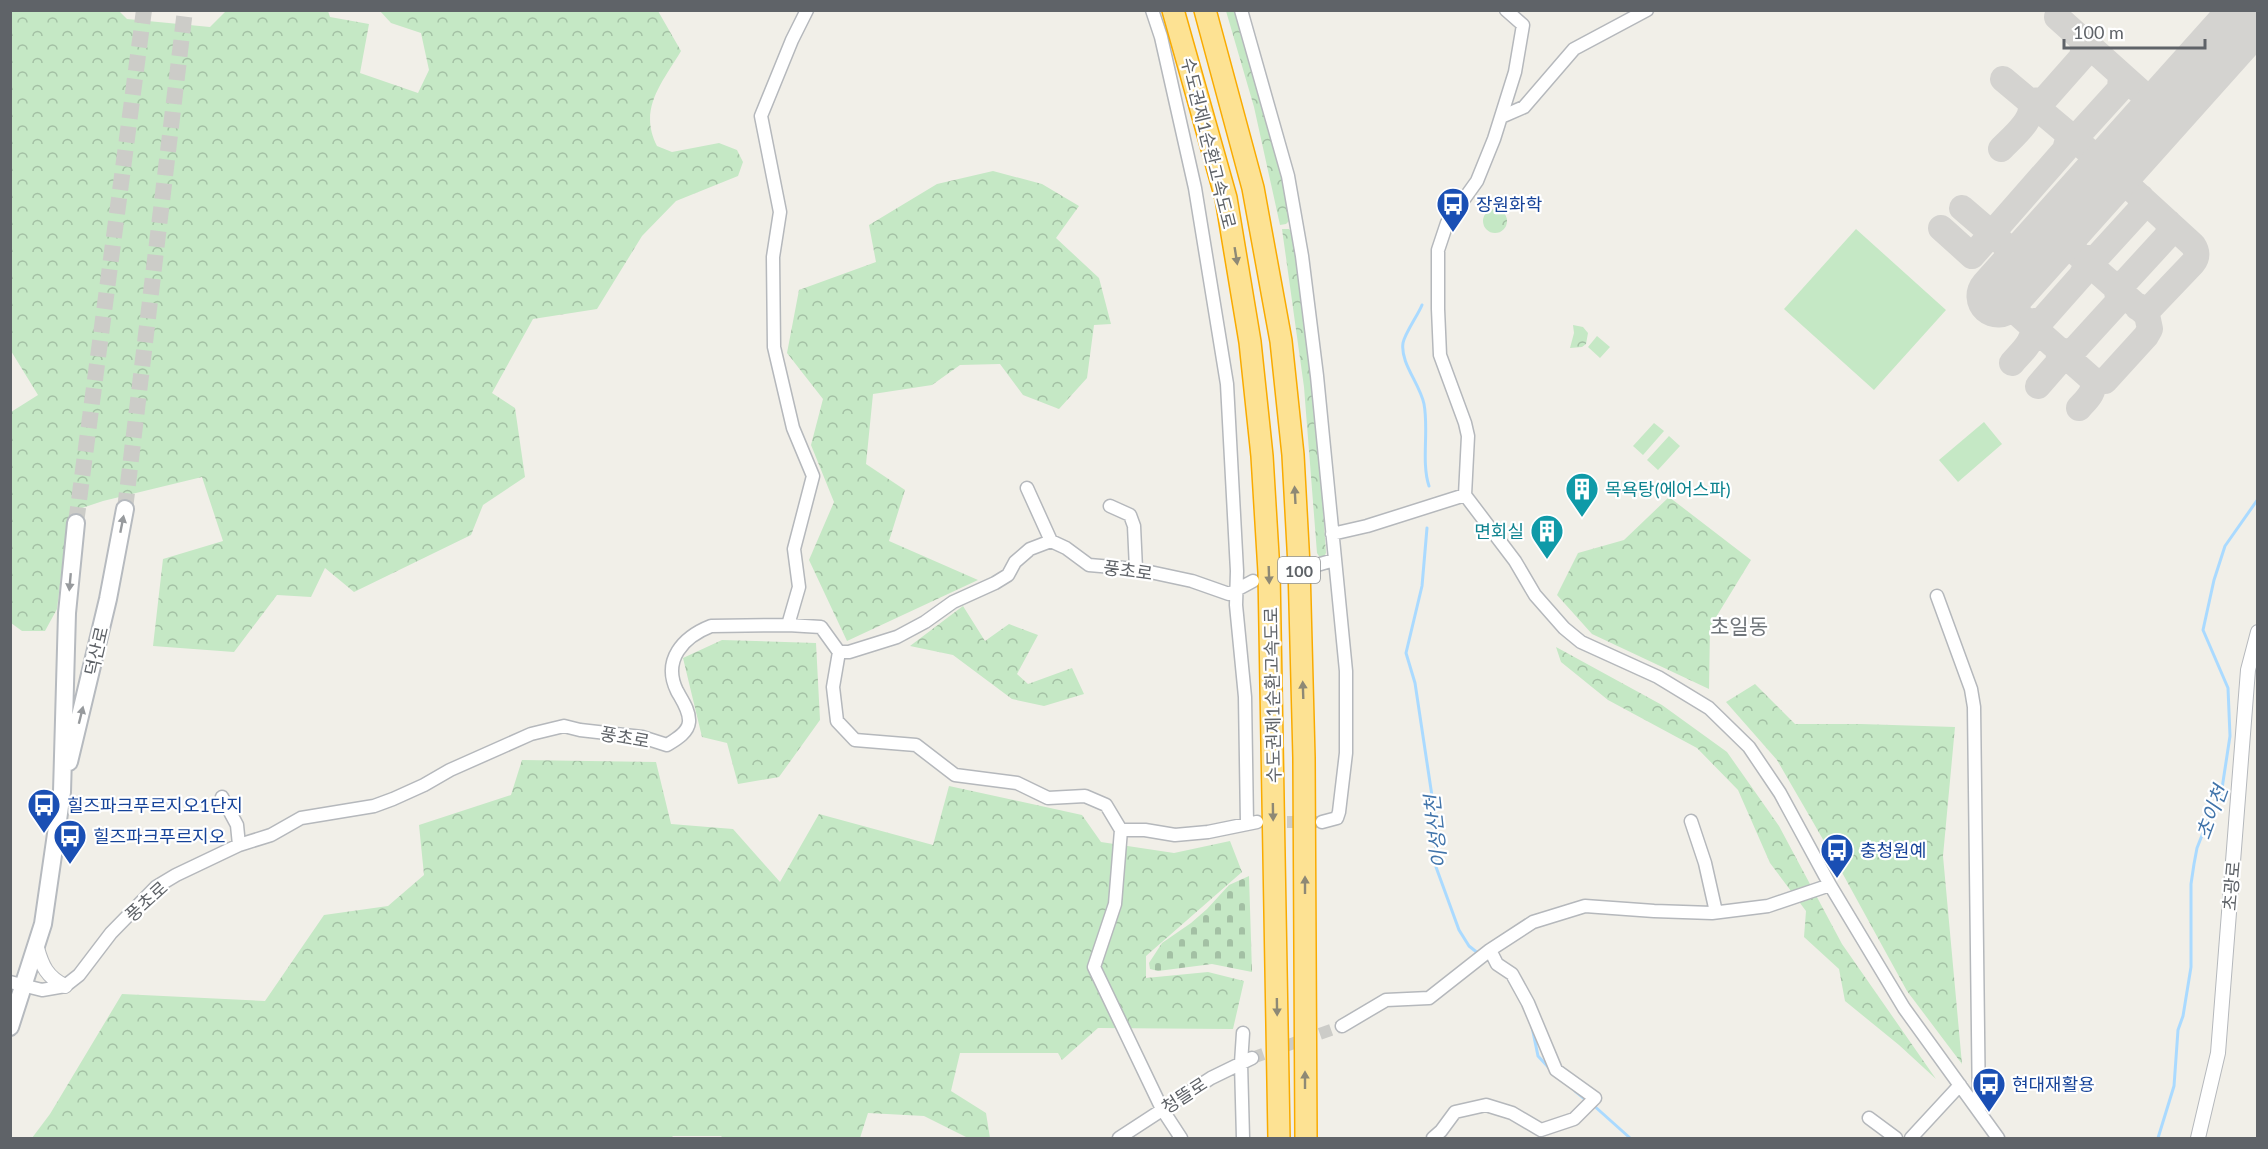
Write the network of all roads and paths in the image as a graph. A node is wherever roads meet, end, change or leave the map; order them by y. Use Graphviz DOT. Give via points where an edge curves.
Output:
graph roads {
  1 [pos="807,10"];
  2 [pos="1152,10"];
  3 [pos="1173,10"];
  4 [pos="1204,10"];
  5 [pos="1241,10"];
  6 [pos="1506,10"];
  7 [pos="1524,10"];
  8 [pos="1647,10"];
  9 [pos="1523,25"];
  10 [pos="1501,117"];
  11 [pos="1027,488"];
  12 [pos="1465,495"];
  13 [pos="1110,506"];
  14 [pos="125,509"];
  15 [pos="76,523"];
  16 [pos="1332,534"];
  17 [pos="1051,541"];
  18 [pos="1334,560"];
  19 [pos="1317,565"];
  20 [pos="1136,569"];
  21 [pos="1253,581"];
  22 [pos="1237,589"];
  23 [pos="1937,596"];
  24 [pos="788,625"];
  25 [pos="2258,632"];
  26 [pos="839,652"];
  27 [pos="62,792"];
  28 [pos="222,797"];
  29 [pos="1692,821"];
  30 [pos="1322,822"];
  31 [pos="1120,830"];
  32 [pos="239,845"];
  33 [pos="1830,885"];
  34 [pos="1716,912"];
  35 [pos="37,948"];
  36 [pos="1490,950"];
  37 [pos="17,984"];
  38 [pos="65,986"];
  39 [pos="1342,1026"];
  40 [pos="10,1027"];
  41 [pos="1243,1033"];
  42 [pos="1247,1060"];
  43 [pos="1960,1085"];
  44 [pos="1162,1109"];
  45 [pos="1979,1112"];
  46 [pos="1869,1118"];
  47 [pos="1119,1138"];
  48 [pos="1181,1138"];
  49 [pos="1243,1138"];
  50 [pos="1279,1138"];
  51 [pos="1306,1138"];
  52 [pos="1433,1138"];
  53 [pos="1896,1138"];
  54 [pos="1911,1138"];
  55 [pos="1998,1138"];
  56 [pos="2198,1138"];
  1 -- 24 [label="street" via="761,116 780,212 773,257 774,347 793,428 813,476 794,549 799,587"];
  2 -- 22 [label="street" via="1195,188 1227,384"];
  3 -- 50 [label="highway, 수도권제1순환고속도로 / 100, one-way" via="1226,198 1250,342 1262,456 1269,572"];
  51 -- 4 [label="highway, 수도권제1순환고속도로 / 100, one-way" via="1304,758 1293,454 1281,341 1253,188"];
  5 -- 16 [label="street" via="1281,146 1297,223"];
  6 -- 9 [label="street"];
  7 -- 9 [label="street"];
  8 -- 10 [label="street" via="1574,49 1524,107"];
  9 -- 10 [label="street" via="1515,72"];
  10 -- 12 [label="street" via="1477,181 1447,223 1438,250 1440,355 1466,423"];
  11 -- 17 [label="street"];
  12 -- 16 [label="street"];
  12 -- 33 [label="street" via="1515,561 1535,595 1564,628 1581,642 1649,672 1709,708 1749,747 1780,793"];
  13 -- 20 [label="street" via="1130,515"];
  27 -- 14 [label="main road, 덕산로, one-way"];
  15 -- 27 [label="main road, 덕산로, one-way" via="68,613"];
  16 -- 18 [label="street"];
  17 -- 20 [label="street, 풍초로" via="1089,565"];
  17 -- 26 [label="street" via="1030,549 1014,562 1008,575 953,602 897,637"];
  18 -- 19 [label="street"];
  18 -- 30 [label="street" via="1345,651 1346,753 1337,818"];
  20 -- 22 [label="street, 풍초로" via="1229,594"];
  21 -- 22 [label="street"];
  22 -- 31 [label="street" via="1252,822 1175,835"];
  23 -- 45 [label="street" via="1974,707"];
  24 -- 26 [label="street, 풍초로" via="821,627"];
  24 -- 32 [label="street, 풍초로" via="711,626 678,648 672,678 689,723 667,746 642,737 552,727 460,765 393,799 374,806 301,818 271,835"];
  25 -- 56 [label="street, 초광로" via="2248,670 2218,1053"];
  26 -- 31 [label="street" via="833,687 837,721 855,740 916,745 955,775 1017,783 1048,798 1085,796 1106,805"];
  27 -- 35 [label="main road, 덕산로"];
  28 -- 32 [label="street" via="237,825"];
  29 -- 34 [label="street"];
  31 -- 44 [label="street" via="1115,904 1094,967"];
  32 -- 38 [label="street, 풍초로" via="156,887"];
  33 -- 34 [label="street" via="1768,906"];
  33 -- 43 [label="street" via="1904,1008"];
  34 -- 36 [label="street" via="1585,906 1533,922"];
  35 -- 37 [label="main road, 덕산로"];
  35 -- 38 [label="street" via="45,971"];
  36 -- 39 [label="street" via="1429,998 1386,1000"];
  36 -- 52 [label="street" via="1497,964 1512,974 1528,1003 1556,1070 1595,1098 1574,1119 1541,1130 1512,1113 1486,1105 1455,1112"];
  37 -- 38 [label="street" via="42,990"];
  37 -- 40 [label="main road"];
  41 -- 42 [label="street"];
  42 -- 44 [label="street, 청뜰로"];
  42 -- 49 [label="street"];
  43 -- 45 [label="street"];
  43 -- 54 [label="street"];
  44 -- 47 [label="street, 청뜰로"];
  44 -- 48 [label="street"];
  45 -- 55 [label="street"];
  46 -- 53 [label="street"];
}
